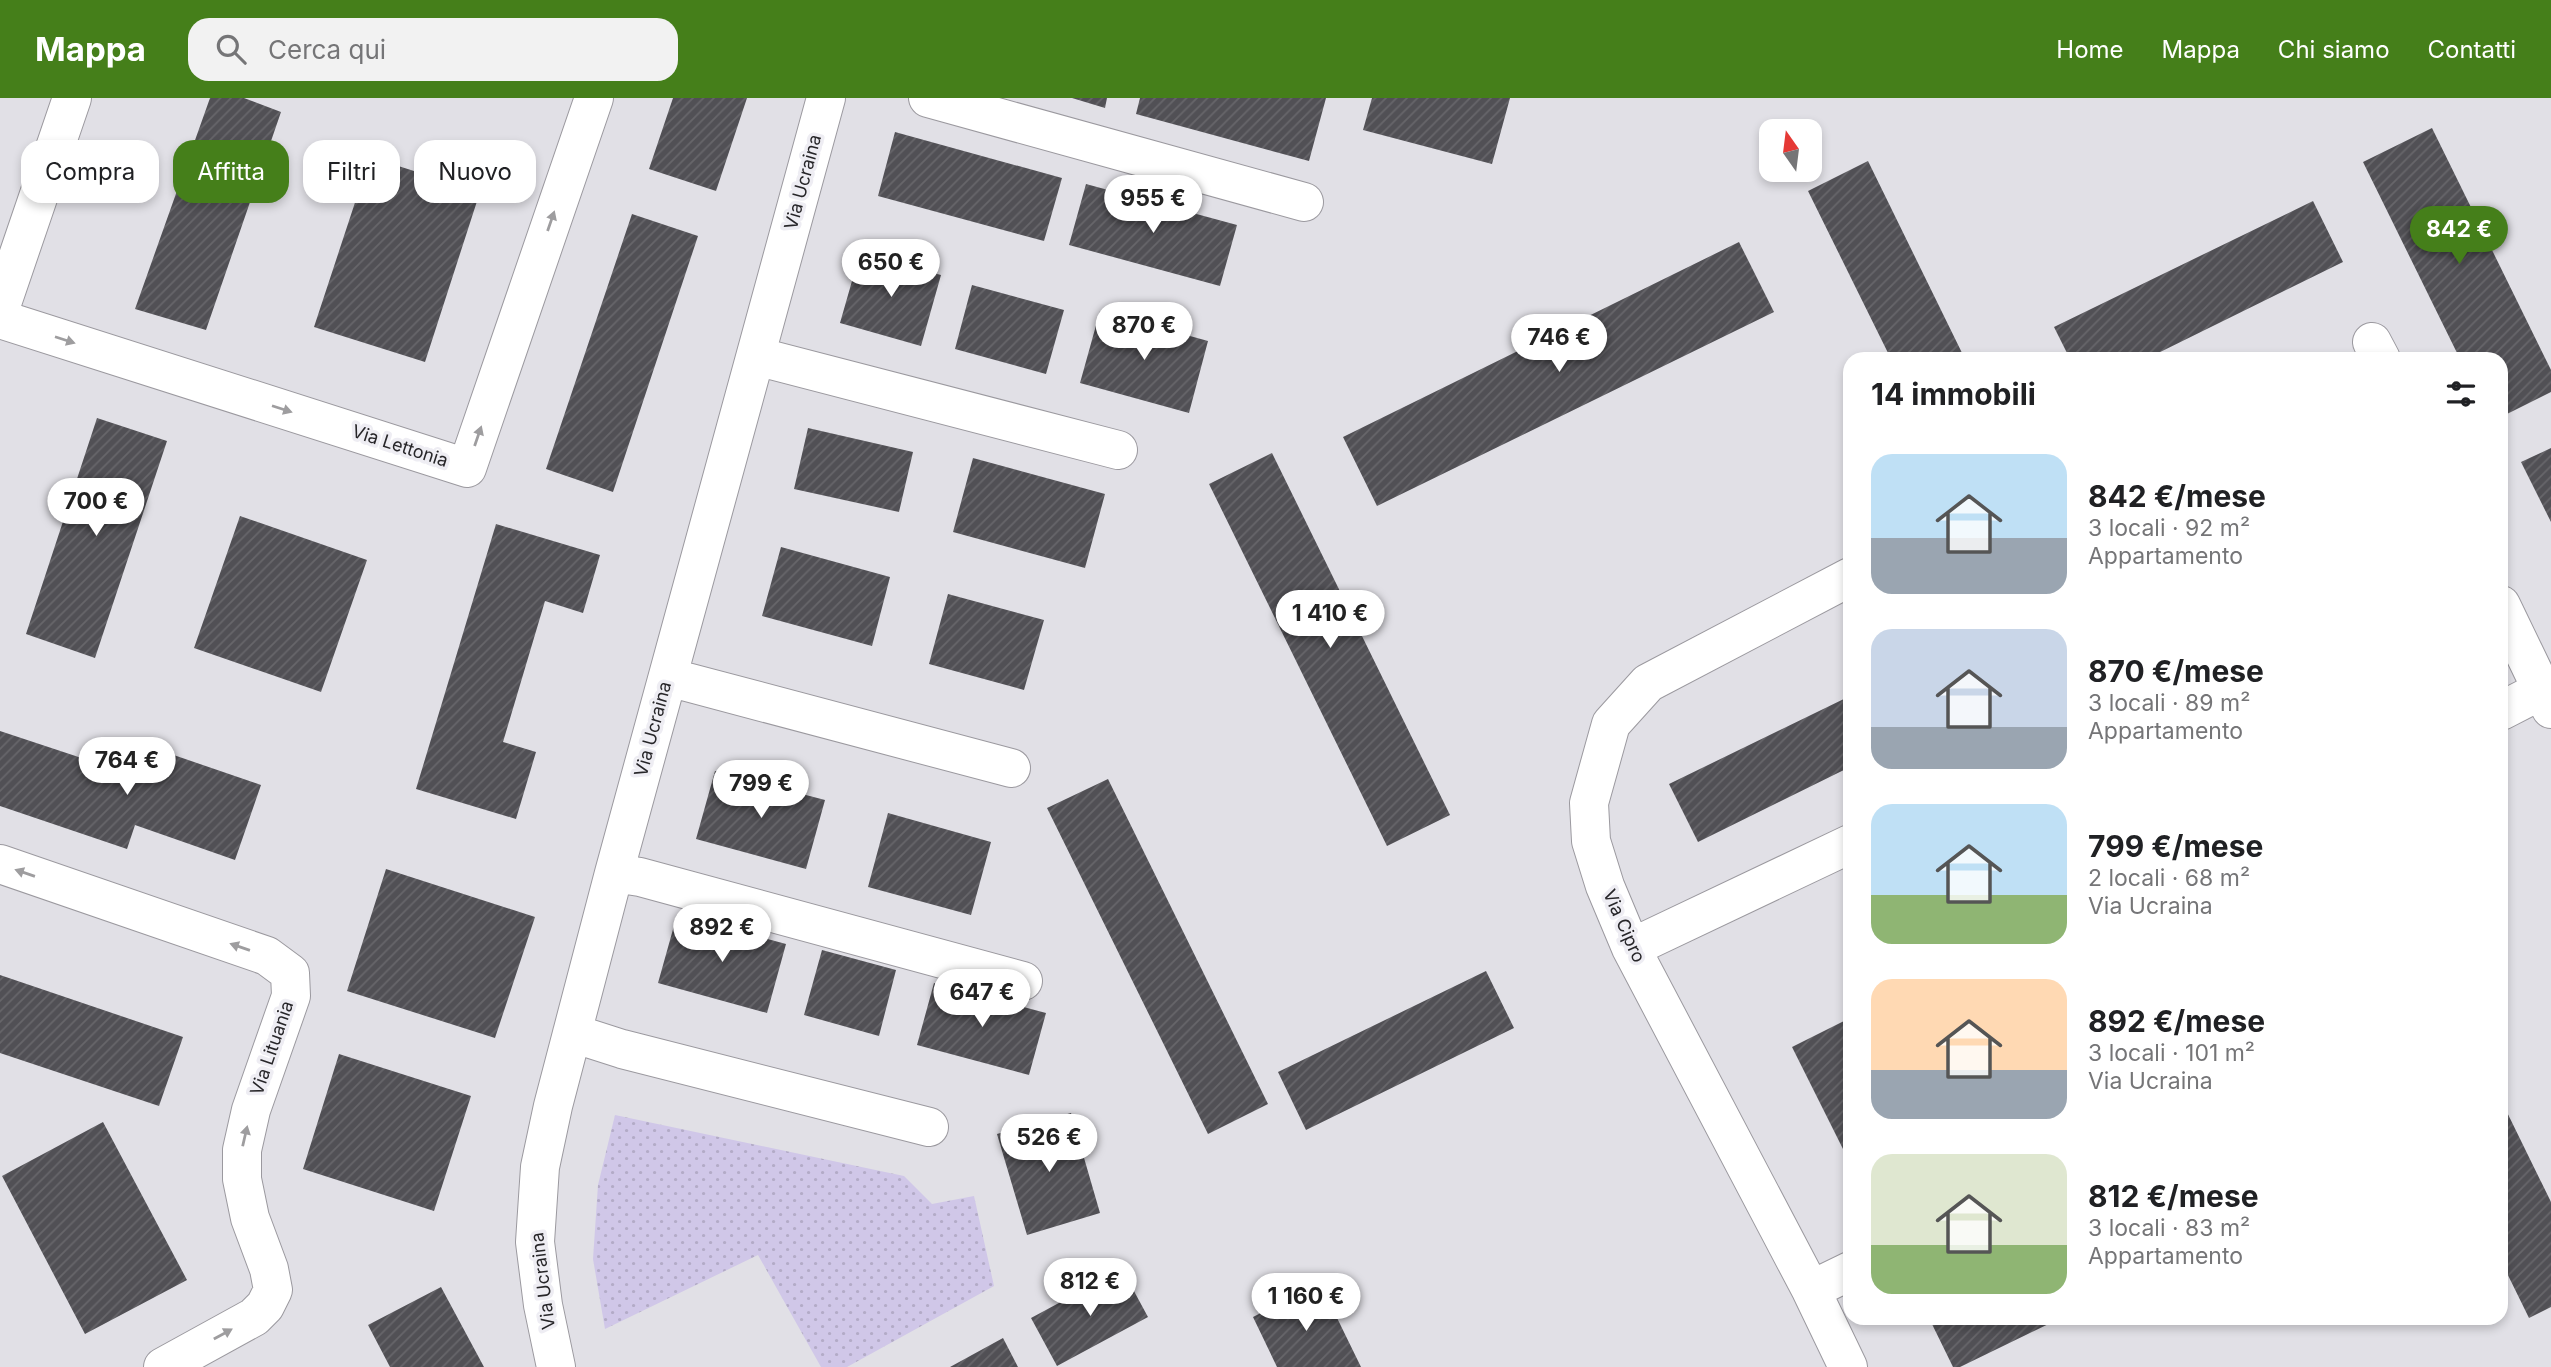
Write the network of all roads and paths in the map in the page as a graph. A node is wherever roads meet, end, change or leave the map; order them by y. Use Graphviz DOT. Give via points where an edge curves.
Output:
graph roads {
  1 [pos="72,98"];
  2 [pos="594,98"];
  3 [pos="827,98"];
  4 [pos="928,98"];
  5 [pos="1304,202"];
  6 [pos="0,309"];
  7 [pos="0,319"];
  8 [pos="756,356"];
  9 [pos="1118,450"];
  10 [pos="1843,581"];
  11 [pos="2508,619"];
  12 [pos="668,677"];
  13 [pos="2547,699"];
  14 [pos="2508,709"];
  15 [pos="1011,768"];
  16 [pos="1843,847"];
  17 [pos="0,864"];
  18 [pos="614,873"];
  19 [pos="1631,948"];
  20 [pos="1023,981"];
  21 [pos="572,1034"];
  22 [pos="929,1127"];
  23 [pos="1843,1274"];
  24 [pos="1811,1290"];
  25 [pos="163,1367"];
  26 [pos="556,1367"];
  27 [pos="1848,1367"];
  1 -- 6 [label="street"];
  7 -- 2 [label="street, Via Lettonia, one-way" via="467,468"];
  3 -- 8 [label="street, Via Ucraina"];
  4 -- 5 [label="street"];
  8 -- 9 [label="street"];
  8 -- 12 [label="street, Via Ucraina"];
  10 -- 19 [label="street, Via Cipro" via="1648,683 1611,724 1589,803 1591,841"];
  11 -- 13 [label="street"];
  12 -- 15 [label="street"];
  12 -- 18 [label="street, Via Ucraina"];
  13 -- 14 [label="street"];
  16 -- 19 [label="street"];
  25 -- 17 [label="street, Via Lituania, one-way" via="254,1317 273,1290 250,1218 242,1150 251,1110 291,996 290,973 267,956"];
  18 -- 20 [label="street"];
  18 -- 21 [label="street, Via Ucraina"];
  19 -- 24 [label="street, Via Cipro"];
  21 -- 22 [label="street"];
  21 -- 26 [label="street, Via Ucraina" via="540,1167 535,1242"];
  23 -- 24 [label="street"];
  24 -- 27 [label="street, Via Cipro"];
}
